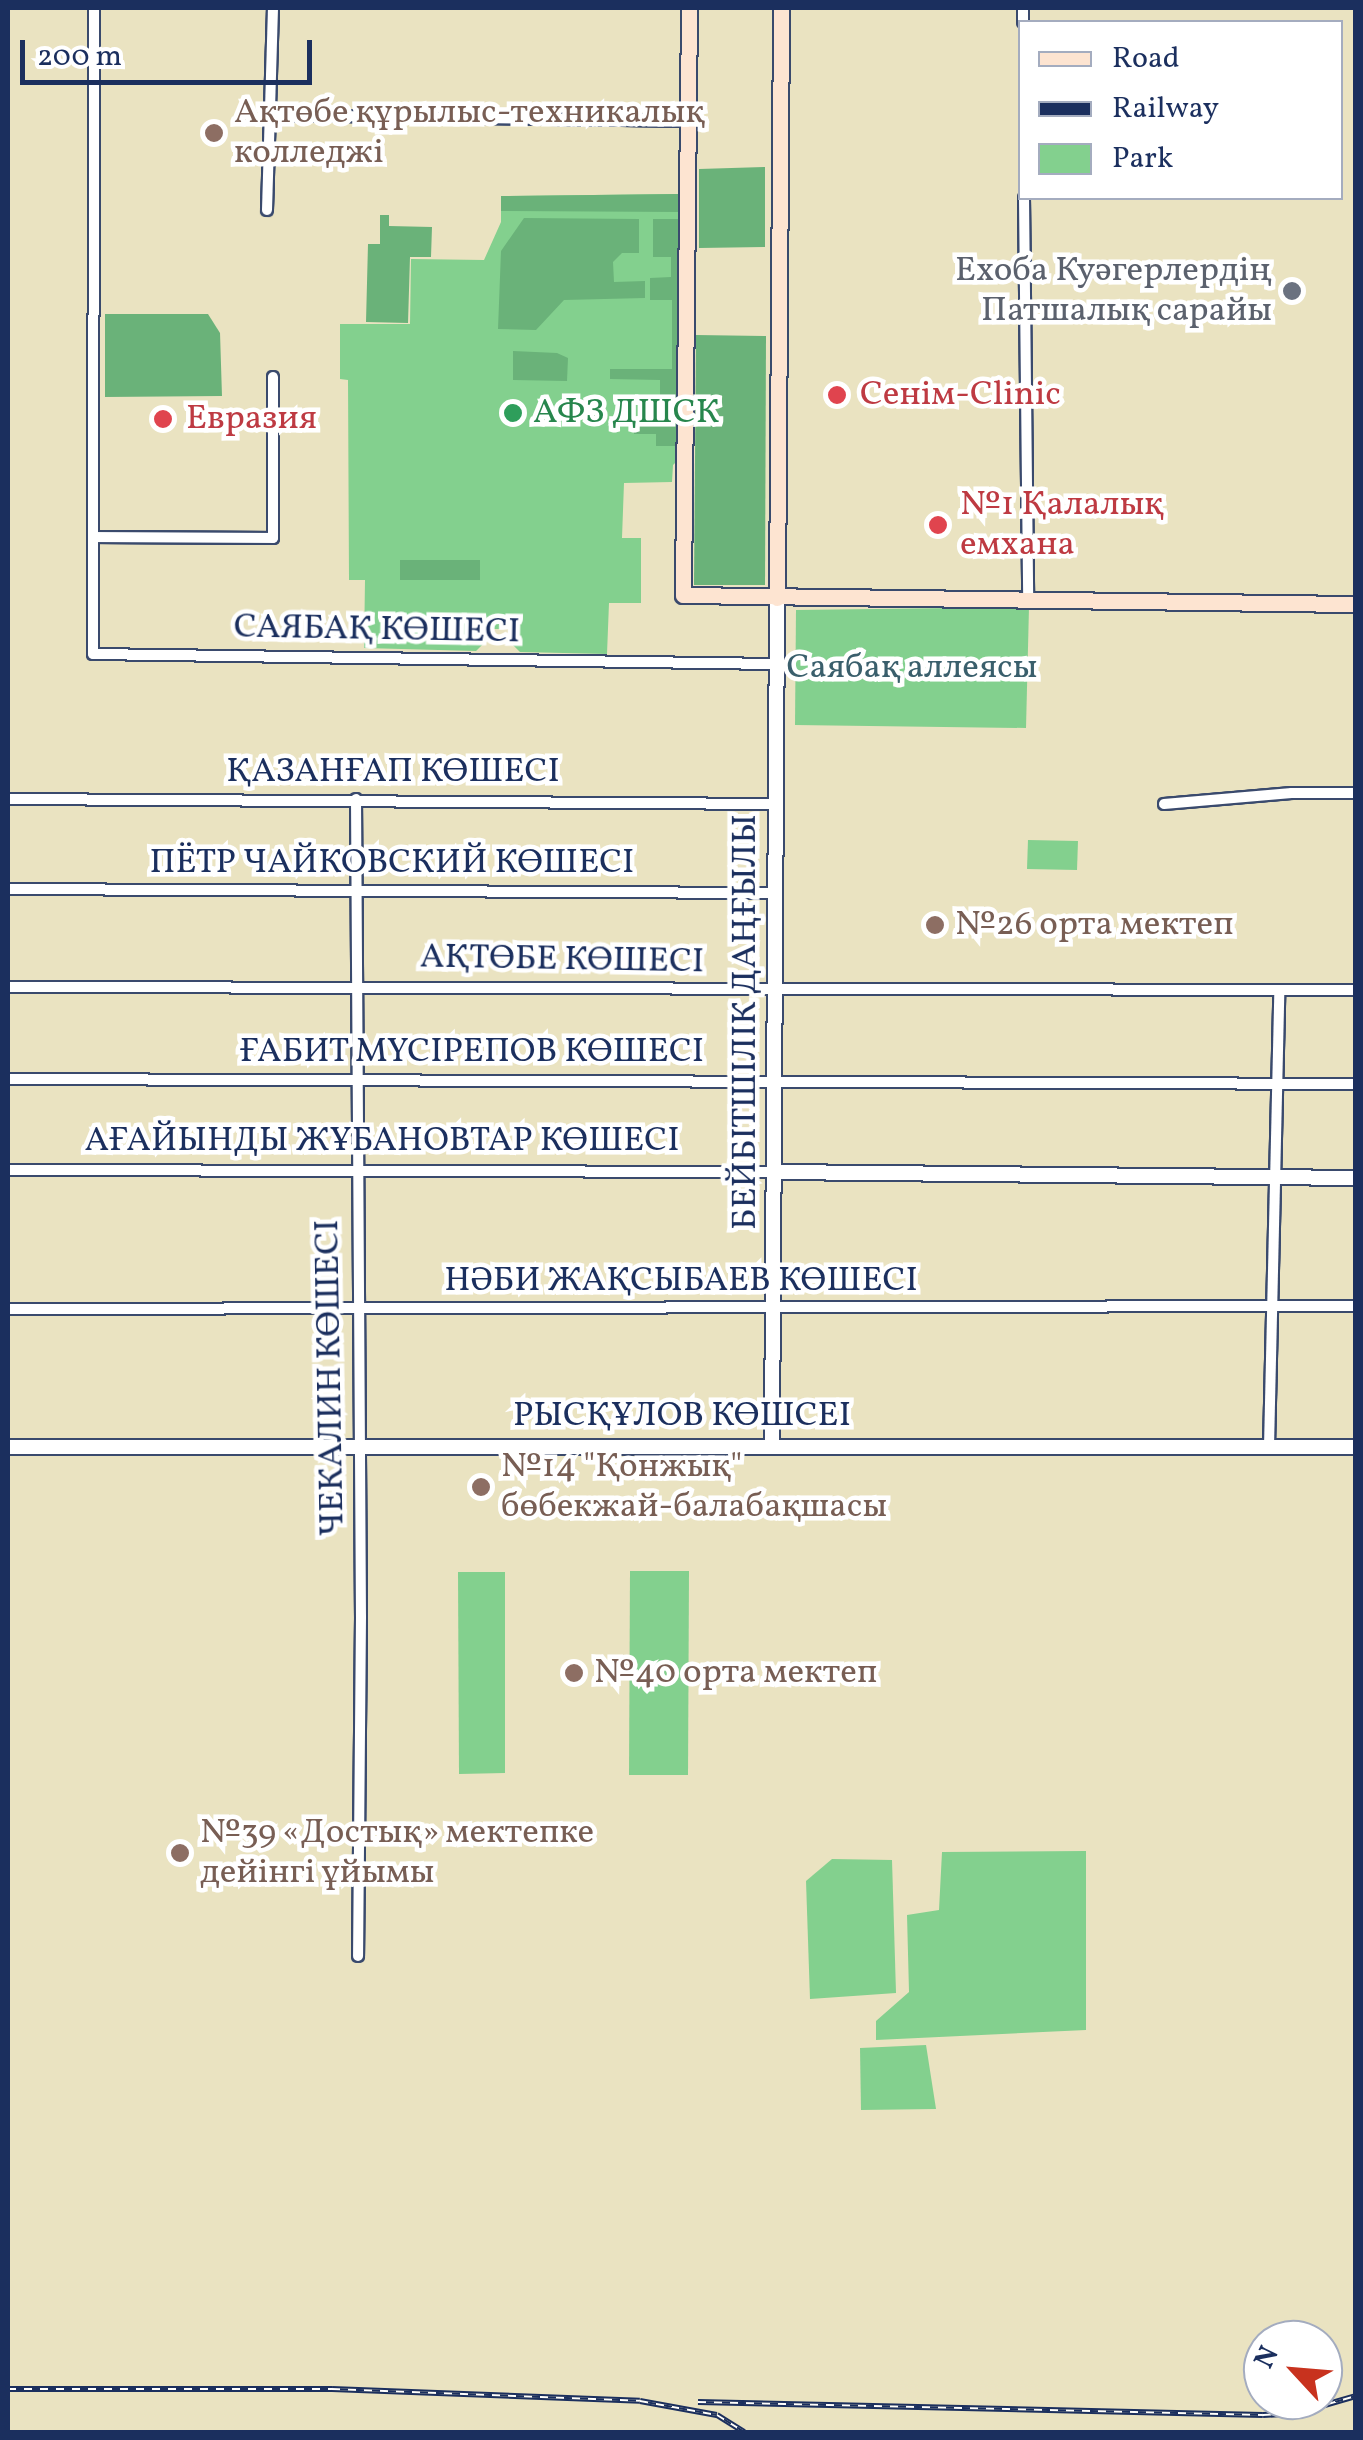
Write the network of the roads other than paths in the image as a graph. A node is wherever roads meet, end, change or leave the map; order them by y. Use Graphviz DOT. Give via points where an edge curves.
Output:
graph roads {
  1 [pos="94,8"];
  2 [pos="273,8"];
  3 [pos="689,8"];
  4 [pos="781,8"];
  5 [pos="270,115"];
  6 [pos="688,121"];
  7 [pos="1024,200"];
  8 [pos="268,210"];
  9 [pos="273,377"];
  10 [pos="94,537"];
  11 [pos="777,598"];
  12 [pos="1028,600"];
  13 [pos="1356,604"];
  14 [pos="777,664"];
  15 [pos="1356,794"];
  16 [pos="356,798"];
  17 [pos="8,799"];
  18 [pos="777,804"];
  19 [pos="1164,804"];
  20 [pos="356,888"];
  21 [pos="8,889"];
  22 [pos="777,893"];
  23 [pos="355,984"];
  24 [pos="8,987"];
  25 [pos="777,990"];
  26 [pos="1356,990"];
  27 [pos="1279,991"];
  28 [pos="355,1078"];
  29 [pos="8,1079"];
  30 [pos="777,1082"];
  31 [pos="1278,1083"];
  32 [pos="1356,1084"];
  33 [pos="8,1170"];
  34 [pos="355,1172"];
  35 [pos="777,1172"];
  36 [pos="1276,1177"];
  37 [pos="1356,1178"];
  38 [pos="1272,1306"];
  39 [pos="1356,1306"];
  40 [pos="356,1308"];
  41 [pos="8,1309"];
  42 [pos="774,1309"];
  43 [pos="8,1446"];
  44 [pos="360,1446"];
  45 [pos="772,1446"];
  46 [pos="1356,1446"];
  47 [pos="1268,1447"];
  48 [pos="358,1956"];
  1 -- 10 [label="street, САЯБАҚ КӨШЕСІ"];
  2 -- 5 [label="street"];
  3 -- 6 [label="main road"];
  4 -- 11 [label="main road, БЕЙБІТШІЛІК ДАҢҒЫЛЫ"];
  5 -- 6 [label="street"];
  5 -- 8 [label="street"];
  6 -- 11 [label="main road" via="683,595"];
  7 -- 12 [label="street"];
  9 -- 10 [label="street" via="273,538"];
  10 -- 14 [label="street, САЯБАҚ КӨШЕСІ" via="93,654"];
  11 -- 12 [label="main road"];
  11 -- 14 [label="street, БЕЙБІТШІЛІК ДАҢҒЫЛЫ"];
  12 -- 13 [label="main road"];
  14 -- 18 [label="street, БЕЙБІТШІЛІК ДАҢҒЫЛЫ"];
  15 -- 19 [label="street"];
  16 -- 17 [label="street, ҚАЗАНҒАП КӨШЕСІ"];
  16 -- 18 [label="street, ҚАЗАНҒАП КӨШЕСІ"];
  16 -- 20 [label="street, ЧЕКАЛИН КӨШЕСІ"];
  18 -- 22 [label="street, БЕЙБІТШІЛІК ДАҢҒЫЛЫ"];
  20 -- 21 [label="street, ПЁТР ЧАЙКОВСКИЙ КӨШЕСІ"];
  20 -- 22 [label="street, ПЁТР ЧАЙКОВСКИЙ КӨШЕСІ"];
  20 -- 23 [label="street, ЧЕКАЛИН КӨШЕСІ"];
  22 -- 25 [label="street, БЕЙБІТШІЛІК ДАҢҒЫЛЫ"];
  23 -- 24 [label="street, АҚТӨБЕ КӨШЕСІ"];
  23 -- 25 [label="street, АҚТӨБЕ КӨШЕСІ"];
  23 -- 28 [label="street, ЧЕКАЛИН КӨШЕСІ"];
  25 -- 27 [label="street, АҚТӨБЕ КӨШЕСІ"];
  25 -- 30 [label="street, БЕЙБІТШІЛІК ДАҢҒЫЛЫ"];
  26 -- 27 [label="street, АҚТӨБЕ КӨШЕСІ"];
  27 -- 31 [label="street"];
  28 -- 29 [label="street, ҒАБИТ МҮСІРЕПОВ КӨШЕСІ"];
  28 -- 30 [label="street, ҒАБИТ МҮСІРЕПОВ КӨШЕСІ"];
  28 -- 34 [label="street, ЧЕКАЛИН КӨШЕСІ"];
  30 -- 31 [label="street, ҒАБИТ МҮСІРЕПОВ КӨШЕСІ"];
  30 -- 35 [label="street, БЕЙБІТШІЛІК ДАҢҒЫЛЫ"];
  31 -- 32 [label="street, ҒАБИТ МҮСІРЕПОВ КӨШЕСІ"];
  31 -- 36 [label="street"];
  33 -- 34 [label="street, АҒАЙЫНДЫ ЖҰБАНОВТАР КӨШЕСІ"];
  34 -- 35 [label="street, АҒАЙЫНДЫ ЖҰБАНОВТАР КӨШЕСІ"];
  34 -- 40 [label="street, ЧЕКАЛИН КӨШЕСІ"];
  35 -- 36 [label="street, АҒАЙЫНДЫ ЖҰБАНОВТАР КӨШЕСІ"];
  35 -- 42 [label="street, БЕЙБІТШІЛІК ДАҢҒЫЛЫ"];
  36 -- 37 [label="street, АҒАЙЫНДЫ ЖҰБАНОВТАР КӨШЕСІ"];
  36 -- 38 [label="street"];
  38 -- 39 [label="street, НӘБИ ЖАҚСЫБАЕВ КӨШЕСІ"];
  38 -- 42 [label="street, НӘБИ ЖАҚСЫБАЕВ КӨШЕСІ"];
  38 -- 47 [label="street"];
  40 -- 41 [label="street, НӘБИ ЖАҚСЫБАЕВ КӨШЕСІ"];
  40 -- 42 [label="street, НӘБИ ЖАҚСЫБАЕВ КӨШЕСІ"];
  40 -- 44 [label="street, ЧЕКАЛИН КӨШЕСІ"];
  42 -- 45 [label="street, БЕЙБІТШІЛІК ДАҢҒЫЛЫ"];
  43 -- 44 [label="street, РЫСҚҰЛОВ КӨШСЕІ"];
  44 -- 45 [label="street, РЫСҚҰЛОВ КӨШСЕІ"];
  44 -- 48 [label="street, ЧЕКАЛИН КӨШЕСІ"];
  45 -- 47 [label="street, РЫСҚҰЛОВ КӨШСЕІ"];
  46 -- 47 [label="street, РЫСҚҰЛОВ КӨШСЕІ"];
}
